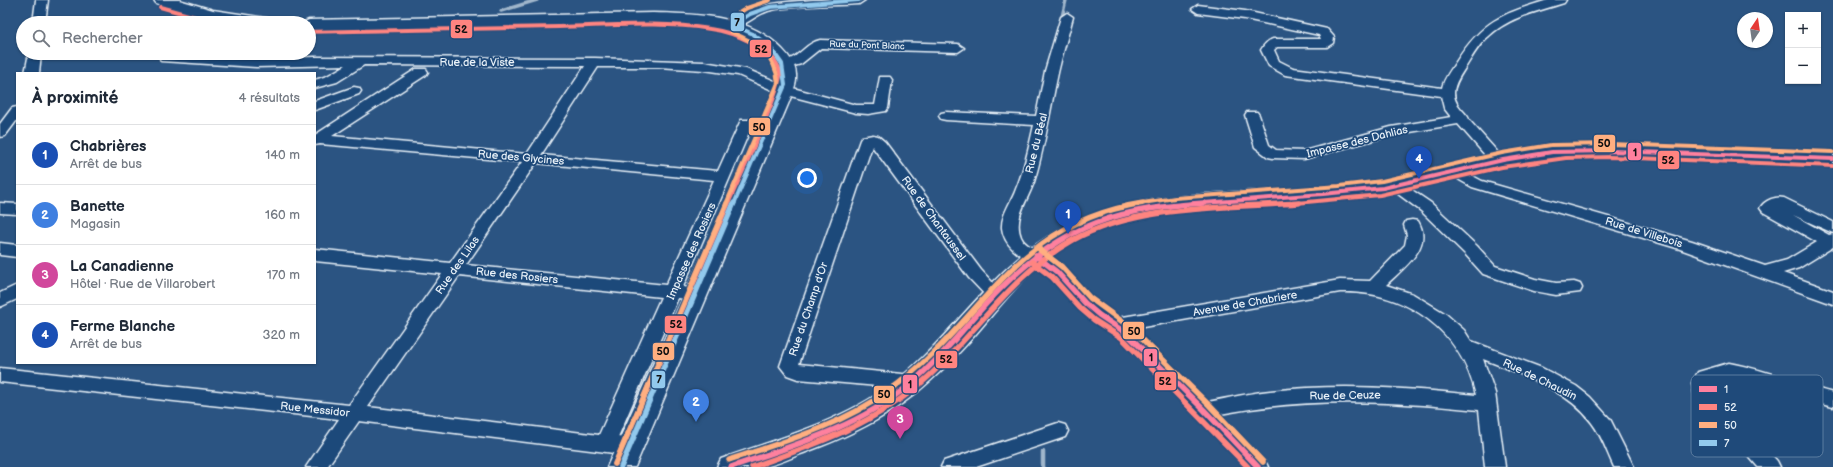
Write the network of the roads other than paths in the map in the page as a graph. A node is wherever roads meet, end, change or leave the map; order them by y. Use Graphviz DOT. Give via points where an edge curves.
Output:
graph roads {
  1 [pos="42,0"];
  2 [pos="162,0"];
  3 [pos="859,0"];
  4 [pos="1560,0"];
  5 [pos="1198,9"];
  6 [pos="40,16"];
  7 [pos="218,16"];
  8 [pos="1067,17"];
  9 [pos="316,25"];
  10 [pos="733,25"];
  11 [pos="958,48"];
  12 [pos="34,60"];
  13 [pos="202,60"];
  14 [pos="362,61"];
  15 [pos="595,62"];
  16 [pos="784,66"];
  17 [pos="32,72"];
  18 [pos="421,72"];
  19 [pos="886,80"];
  20 [pos="316,84"];
  21 [pos="784,90"];
  22 [pos="1418,90"];
  23 [pos="354,91"];
  24 [pos="1447,93"];
  25 [pos="316,106"];
  26 [pos="1451,108"];
  27 [pos="16,112"];
  28 [pos="1252,115"];
  29 [pos="946,116"];
  30 [pos="1463,119"];
  31 [pos="1042,121"];
  32 [pos="746,123"];
  33 [pos="0,133"];
  34 [pos="873,139"];
  35 [pos="316,140"];
  36 [pos="532,158"];
  37 [pos="1833,159"];
  38 [pos="1497,160"];
  39 [pos="1454,171"];
  40 [pos="724,176"];
  41 [pos="1395,185"];
  42 [pos="0,208"];
  43 [pos="16,209"];
  44 [pos="1412,225"];
  45 [pos="1832,236"];
  46 [pos="0,249"];
  47 [pos="16,251"];
  48 [pos="316,255"];
  49 [pos="1036,256"];
  50 [pos="455,269"];
  51 [pos="1765,272"];
  52 [pos="1374,287"];
  53 [pos="1574,288"];
  54 [pos="16,292"];
  55 [pos="672,292"];
  56 [pos="695,294"];
  57 [pos="996,296"];
  58 [pos="1833,298"];
  59 [pos="0,301"];
  60 [pos="1116,325"];
  61 [pos="1467,346"];
  62 [pos="0,375"];
  63 [pos="1712,375"];
  64 [pos="1751,375"];
  65 [pos="912,382"];
  66 [pos="639,397"];
  67 [pos="1823,398"];
  68 [pos="1833,400"];
  69 [pos="1486,403"];
  70 [pos="1204,410"];
  71 [pos="354,413"];
  72 [pos="1058,431"];
  73 [pos="619,453"];
  74 [pos="1761,457"];
  75 [pos="316,467"];
  76 [pos="731,467"];
  77 [pos="950,467"];
  78 [pos="1258,467"];
  79 [pos="1495,467"];
  80 [pos="1624,467"];
  81 [pos="1770,467"];
  1 -- 6 [label="street"];
  2 -- 7 [label="main road"];
  3 -- 10 [label="street" via="770,7 750,14"];
  4 -- 24 [label="street" via="1519,13 1483,34 1450,82"];
  5 -- 22 [label="street" via="1246,15 1323,32 1328,37 1327,43 1273,43 1267,50 1274,63 1290,72"];
  8 -- 31 [label="street, Rue du Béal"];
  9 -- 10 [label="main road" via="653,18 706,20"];
  10 -- 16 [label="main road" via="752,33 768,45"];
  11 -- 16 [label="street, Rue du Pont Blanc" via="820,44 813,46 798,61"];
  12 -- 17 [label="street"];
  13 -- 14 [label="street, Rue de la Viste" via="256,63"];
  14 -- 15 [label="street, Rue de la Viste"];
  14 -- 20 [label="street" via="332,79"];
  15 -- 21 [label="street, Rue de la Viste" via="659,63 731,70 749,74"];
  15 -- 36 [label="street, Rue des Lilas"];
  16 -- 21 [label="main road" via="787,77"];
  18 -- 35 [label="street"];
  19 -- 21 [label="street, Rue de la Viste" via="881,108 876,110 856,109"];
  21 -- 56 [label="main road"];
  22 -- 24 [label="street"];
  22 -- 26 [label="street"];
  23 -- 25 [label="street"];
  24 -- 26 [label="street"];
  26 -- 30 [label="street"];
  27 -- 33 [label="street"];
  28 -- 30 [label="street, Impasse des Dahlias" via="1262,147 1273,154 1304,155 1391,131"];
  29 -- 31 [label="street"];
  30 -- 38 [label="street"];
  31 -- 49 [label="street, Rue du Béal" via="1034,158 1011,218 1010,228 1014,241 1022,249"];
  32 -- 40 [label="street, Impasse des Rosiers"];
  34 -- 57 [label="street, Rue de Chantaussel" via="975,274"];
  34 -- 65 [label="street, Rue du Champ d'Or" via="866,142 789,363 791,369 798,372"];
  35 -- 36 [label="street, Rue des Glycines"];
  36 -- 40 [label="street, Rue des Glycines"];
  36 -- 50 [label="street, Rue des Lilas"];
  37 -- 38 [label="main road" via="1584,150"];
  38 -- 39 [label="main road"];
  39 -- 41 [label="main road"];
  39 -- 51 [label="street, Rue de Villebois" via="1477,184 1612,222"];
  40 -- 55 [label="street, Impasse des Rosiers"];
  41 -- 49 [label="main road" via="1319,195 1156,206 1096,222 1068,234"];
  41 -- 53 [label="street" via="1426,207 1488,270 1534,285 1556,289"];
  42 -- 43 [label="street"];
  44 -- 52 [label="street" via="1415,235 1413,247"];
  45 -- 51 [label="street" via="1793,264"];
  46 -- 47 [label="street"];
  48 -- 50 [label="street, Rue des Rosiers"];
  49 -- 57 [label="main road"];
  49 -- 60 [label="street, Rue du Béal" via="1057,272 1090,307"];
  50 -- 55 [label="street, Rue des Rosiers"];
  50 -- 71 [label="street, Rue des Lilas"];
  51 -- 58 [label="street, Rue de Villebois"];
  52 -- 60 [label="street, Avenue de Chabriere" via="1340,286"];
  52 -- 61 [label="street, Avenue de Chabriere" via="1392,292 1432,312 1448,323"];
  54 -- 59 [label="street"];
  55 -- 56 [label="street, Rue des Rosiers"];
  55 -- 66 [label="street, Impasse des Rosiers"];
  56 -- 66 [label="main road"];
  57 -- 65 [label="main road"];
  60 -- 70 [label="street, Rue du Béal"];
  61 -- 69 [label="street" via="1481,378"];
  61 -- 80 [label="street, Rue de Chaudin" via="1516,365 1572,393 1586,403 1596,414"];
  62 -- 71 [label="street, Rue Messidor"];
  63 -- 64 [label="street" via="1729,370"];
  65 -- 76 [label="main road" via="862,417 826,433"];
  66 -- 73 [label="main road"];
  67 -- 68 [label="street"];
  69 -- 70 [label="street, Rue de Ceuze" via="1421,396 1326,395 1270,398"];
  69 -- 79 [label="street"];
  70 -- 78 [label="street, Rue du Béal"];
  71 -- 73 [label="street, Rue Messidor"];
  71 -- 75 [label="street, Rue des Lilas"];
  72 -- 77 [label="street"];
  74 -- 81 [label="street"];
}
